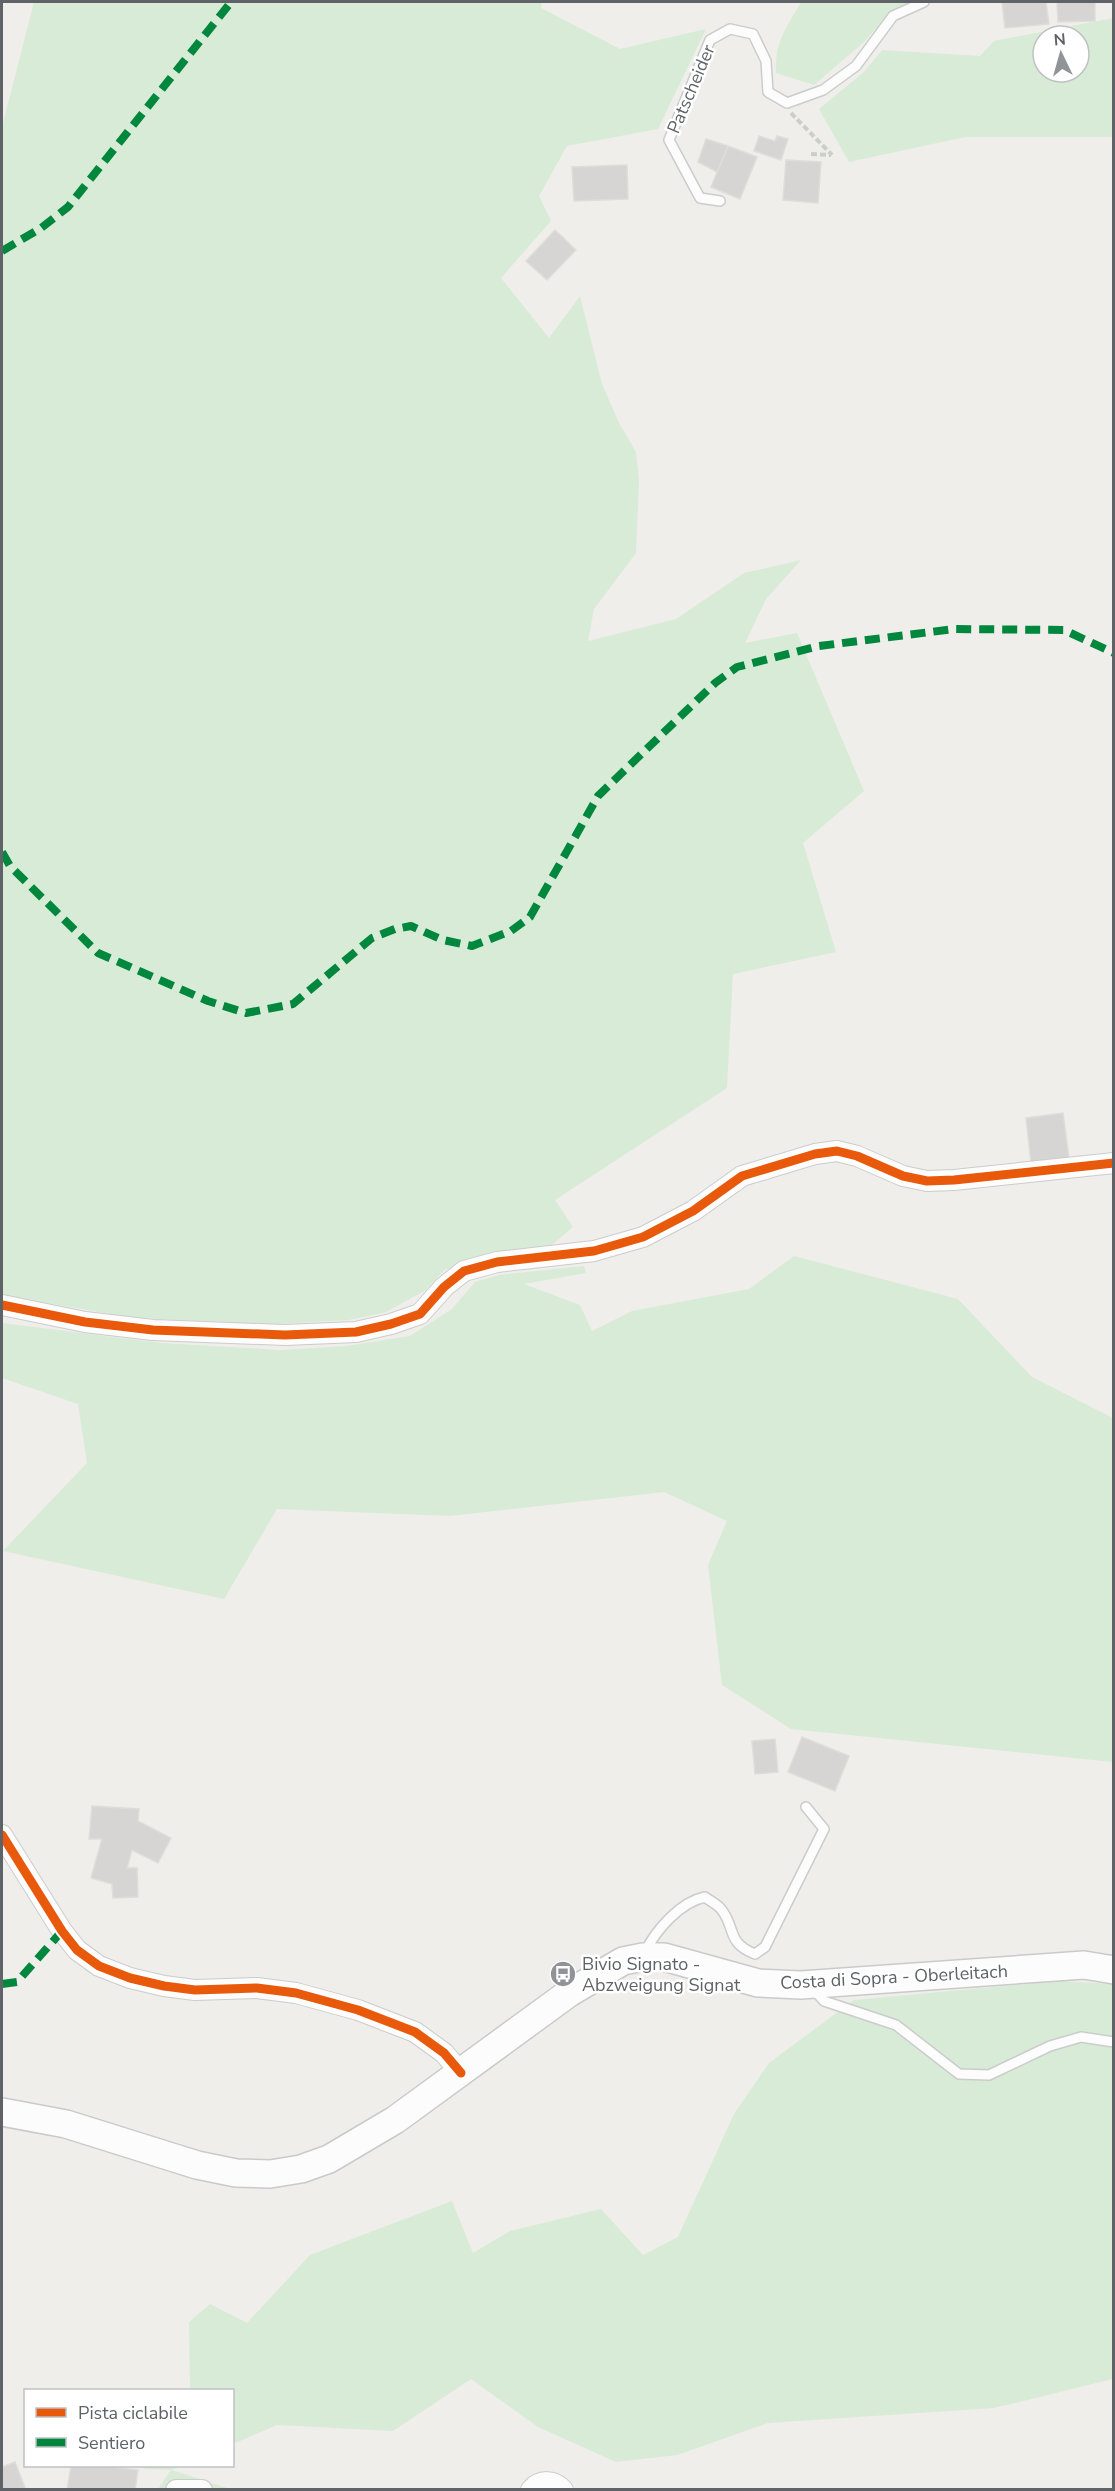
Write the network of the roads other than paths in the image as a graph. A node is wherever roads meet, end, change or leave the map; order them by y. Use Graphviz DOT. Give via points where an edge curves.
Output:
graph roads {
  1 [pos="924,2"];
  2 [pos="720,201"];
  3 [pos="1113,1163"];
  4 [pos="2,1305"];
  5 [pos="806,1807"];
  6 [pos="2,1835"];
  7 [pos="643,1957"];
  8 [pos="1113,1970"];
  9 [pos="809,1985"];
  10 [pos="1113,2042"];
  11 [pos="460,2073"];
  12 [pos="2,2112"];
  13 [pos="176,2490"];
  14 [pos="202,2490"];
  15 [pos="531,2490"];
  16 [pos="563,2490"];
  1 -- 2 [label="lane, Patscheider" via="893,16 856,66 840,78 823,90 787,103 768,92 766,61 753,34 730,29 710,40 669,140 700,198"];
  3 -- 4 [label="street" via="927,1180 903,1176 837,1151 815,1154 742,1176 693,1211 643,1237 594,1251 497,1262 464,1271 420,1314 356,1332 285,1335 153,1330 85,1322"];
  5 -- 7 [label="lane" via="824,1828 765,1947 755,1954 743,1949 721,1909 705,1897 692,1900 675,1914 652,1939"];
  6 -- 11 [label="street" via="62,1931 77,1950 99,1966 164,1986 195,1990 257,1988 296,1993 357,2010 416,2032 444,2053"];
  7 -- 9 [label="main road, Costa di Sopra - Oberleitach" via="664,1957 758,1983"];
  7 -- 11 [label="main road, Costa di Sopra - Oberleitach" via="623,1960 602,1971"];
  8 -- 9 [label="main road, Costa di Sopra - Oberleitach" via="1084,1965"];
  9 -- 10 [label="lane" via="824,2001 896,2025 959,2074 989,2075 1050,2046 1081,2037"];
  11 -- 12 [label="main road, Costa di Sopra - Oberleitach" via="395,2120 329,2159 270,2174 236,2173 197,2165 66,2124"];
  13 -- 14 [label="street"];
  15 -- 16 [label="street" via="547,2481"];
}
